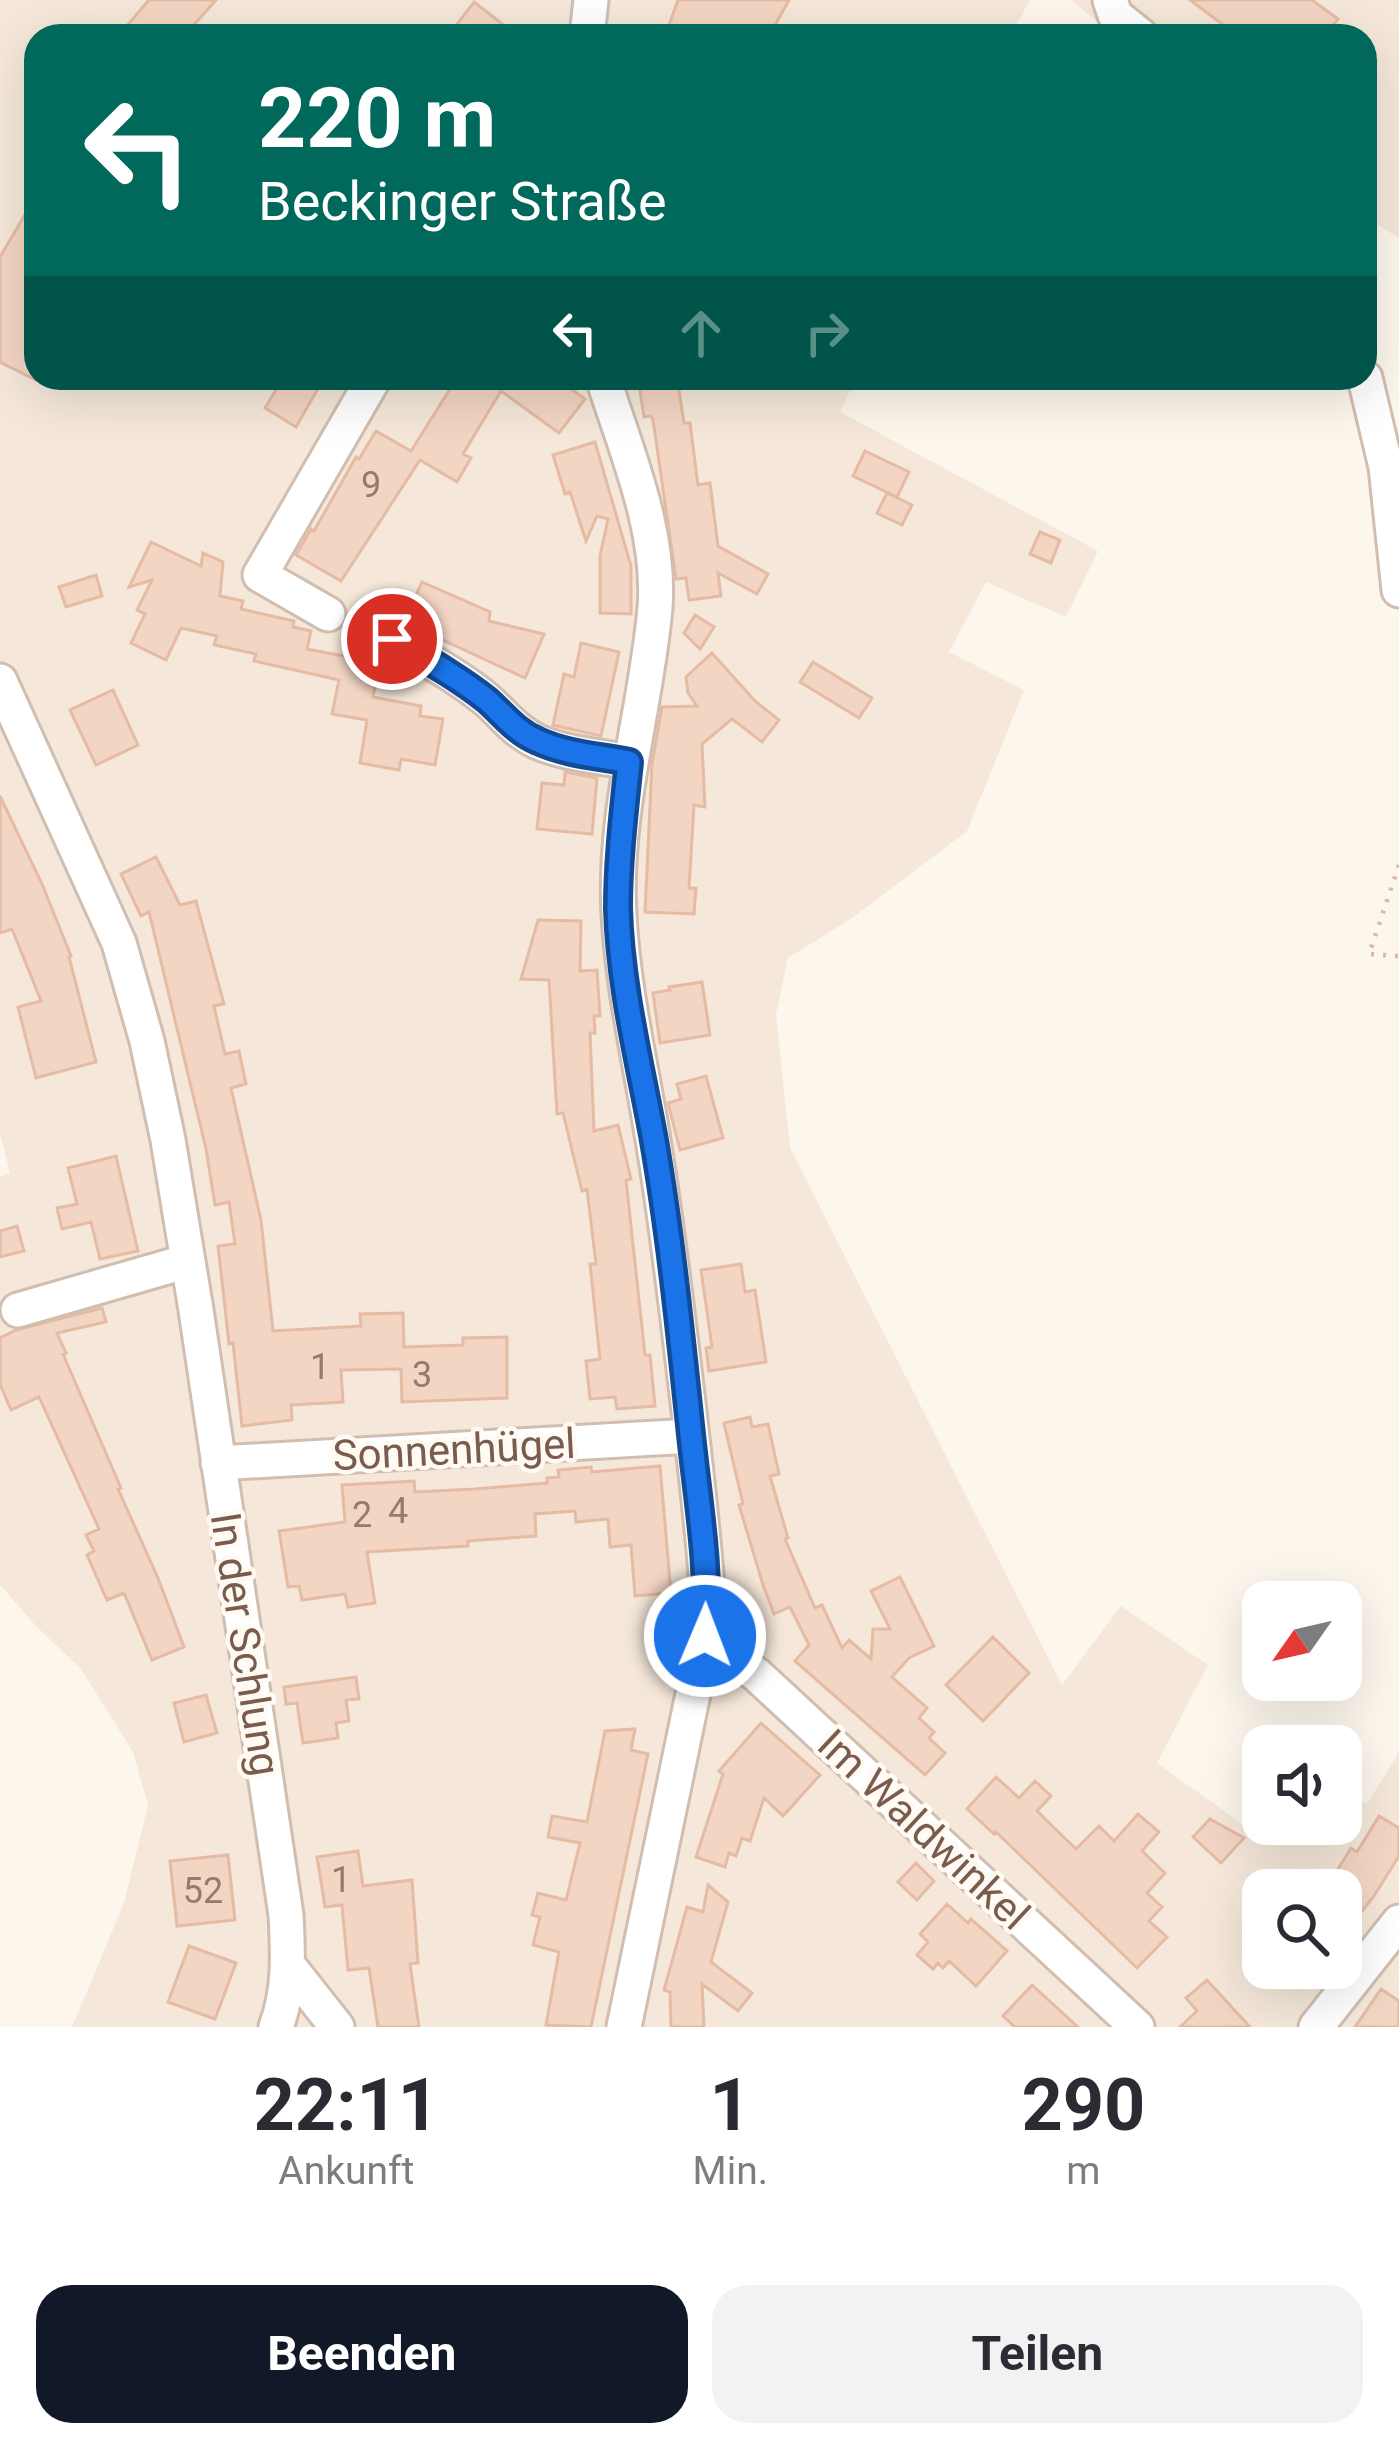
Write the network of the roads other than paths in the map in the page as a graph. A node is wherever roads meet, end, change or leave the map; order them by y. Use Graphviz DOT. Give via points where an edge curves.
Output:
graph roads {
  1 [pos="1110,0"];
  2 [pos="1126,24"];
  3 [pos="367,390"];
  4 [pos="607,390"];
  5 [pos="1368,390"];
  6 [pos="1399,590"];
  7 [pos="328,614"];
  8 [pos="392,639"];
  9 [pos="0,681"];
  10 [pos="629,762"];
  11 [pos="188,1261"];
  12 [pos="18,1310"];
  13 [pos="692,1436"];
  14 [pos="218,1463"];
  15 [pos="705,1636"];
  16 [pos="1399,1922"];
  17 [pos="288,1965"];
  18 [pos="276,2027"];
  19 [pos="338,2027"];
  20 [pos="624,2027"];
  21 [pos="1138,2027"];
  22 [pos="1316,2027"];
  1 -- 2 [label="street"];
  3 -- 7 [label="street" via="260,575"];
  4 -- 10 [label="street" via="653,560 655,604"];
  5 -- 6 [label="street" via="1386,467"];
  8 -- 10 [label="street" via="538,742"];
  9 -- 11 [label="street, In der Schlung" via="132,983"];
  10 -- 13 [label="street" via="618,913"];
  11 -- 12 [label="street"];
  11 -- 14 [label="street, In der Schlung"];
  13 -- 14 [label="street, Sonnenhügel"];
  13 -- 15 [label="street"];
  14 -- 17 [label="street, In der Schlung"];
  15 -- 20 [label="street"];
  15 -- 21 [label="street, Im Waldwinkel"];
  16 -- 22 [label="street"];
  17 -- 18 [label="street, In der Schlung"];
  17 -- 19 [label="street"];
}
